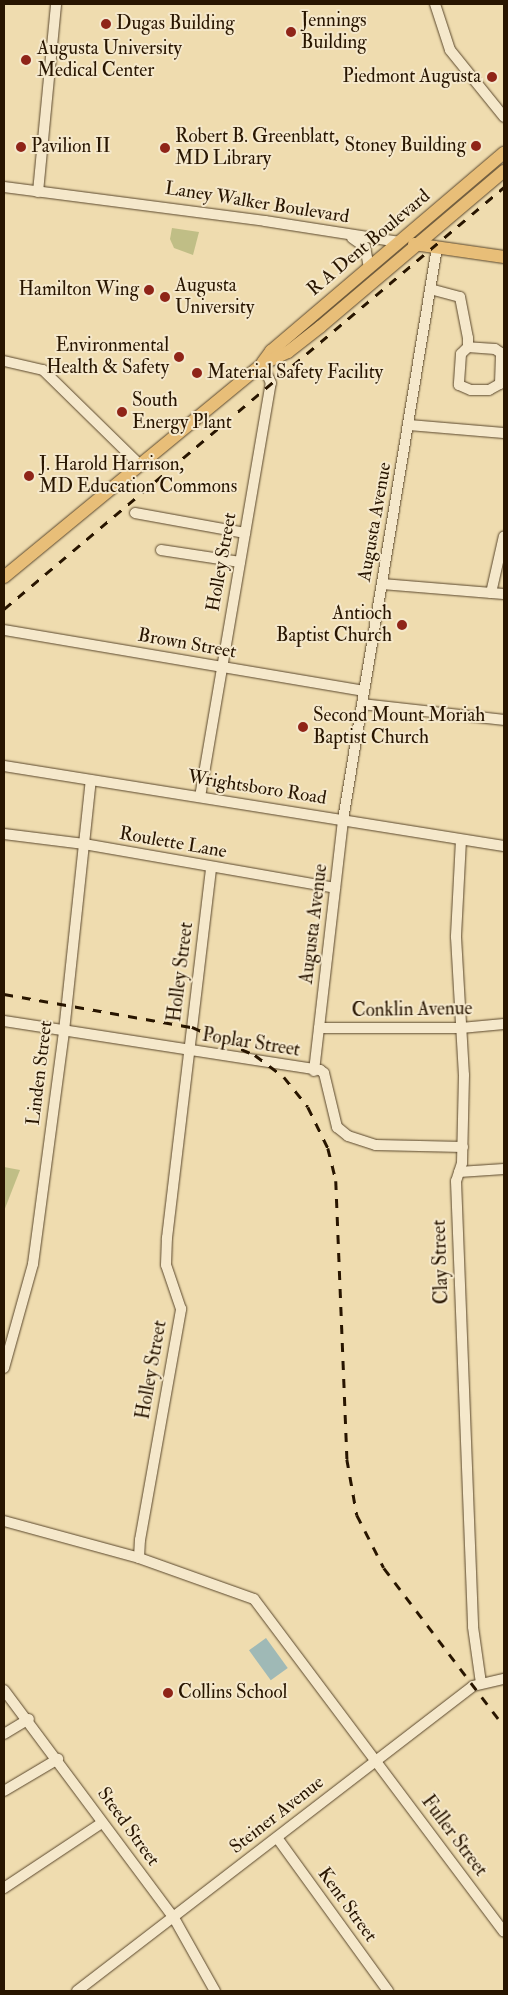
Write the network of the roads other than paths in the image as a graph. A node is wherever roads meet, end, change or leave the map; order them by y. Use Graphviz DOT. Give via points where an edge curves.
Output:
graph roads {
  1 [pos="56,4"];
  2 [pos="435,4"];
  3 [pos="504,118"];
  4 [pos="504,153"];
  5 [pos="504,171"];
  6 [pos="4,187"];
  7 [pos="38,192"];
  8 [pos="349,236"];
  9 [pos="399,242"];
  10 [pos="418,244"];
  11 [pos="437,247"];
  12 [pos="504,257"];
  13 [pos="369,268"];
  14 [pos="430,289"];
  15 [pos="468,347"];
  16 [pos="4,362"];
  17 [pos="262,364"];
  18 [pos="410,425"];
  19 [pos="504,434"];
  20 [pos="140,465"];
  21 [pos="136,513"];
  22 [pos="245,533"];
  23 [pos="504,536"];
  24 [pos="161,550"];
  25 [pos="240,562"];
  26 [pos="4,577"];
  27 [pos="382,584"];
  28 [pos="491,594"];
  29 [pos="504,594"];
  30 [pos="4,630"];
  31 [pos="222,668"];
  32 [pos="364,691"];
  33 [pos="362,704"];
  34 [pos="504,720"];
  35 [pos="4,766"];
  36 [pos="91,780"];
  37 [pos="200,797"];
  38 [pos="343,820"];
  39 [pos="4,834"];
  40 [pos="461,840"];
  41 [pos="84,844"];
  42 [pos="504,846"];
  43 [pos="211,868"];
  44 [pos="335,888"];
  45 [pos="4,1020"];
  46 [pos="504,1024"];
  47 [pos="319,1028"];
  48 [pos="461,1028"];
  49 [pos="64,1031"];
  50 [pos="190,1051"];
  51 [pos="314,1071"];
  52 [pos="463,1147"];
  53 [pos="504,1169"];
  54 [pos="459,1172"];
  55 [pos="4,1368"];
  56 [pos="4,1521"];
  57 [pos="139,1558"];
  58 [pos="504,1679"];
  59 [pos="481,1683"];
  60 [pos="4,1690"];
  61 [pos="28,1719"];
  62 [pos="4,1734"];
  63 [pos="58,1759"];
  64 [pos="376,1761"];
  65 [pos="4,1791"];
  66 [pos="102,1823"];
  67 [pos="278,1839"];
  68 [pos="4,1888"];
  69 [pos="174,1918"];
  70 [pos="504,1932"];
  71 [pos="77,1991"];
  72 [pos="215,1991"];
  73 [pos="388,1991"];
  1 -- 7 [label="street"];
  2 -- 3 [label="street" via="450,50"];
  4 -- 9 [label="main road, R A Dent Boulevard"];
  5 -- 10 [label="main road"];
  6 -- 7 [label="street, Laney Walker Boulevard"];
  7 -- 8 [label="street, Laney Walker Boulevard" via="265,221"];
  8 -- 9 [label="street, Laney Walker Boulevard"];
  8 -- 13 [label="street" via="365,247"];
  9 -- 10 [label="main road, Laney Walker Boulevard"];
  9 -- 13 [label="main road, R A Dent Boulevard"];
  10 -- 11 [label="main road, Laney Walker Boulevard"];
  10 -- 17 [label="main road" via="294,347"];
  11 -- 12 [label="main road, Laney Walker Boulevard"];
  11 -- 14 [label="street, Augusta Avenue"];
  13 -- 17 [label="main road, R A Dent Boulevard" via="271,351"];
  14 -- 15 [label="street" via="460,297"];
  14 -- 18 [label="street, Augusta Avenue"];
  15 -- 15 [label="street" via="460,354 459,386 489,390 500,384 501,353 495,349"];
  16 -- 20 [label="street" via="43,370"];
  17 -- 20 [label="main road"];
  17 -- 22 [label="street, Holley Street" via="271,383"];
  18 -- 19 [label="street"];
  18 -- 27 [label="street, Augusta Avenue"];
  20 -- 26 [label="main road"];
  21 -- 22 [label="street"];
  22 -- 25 [label="street, Holley Street"];
  23 -- 28 [label="street"];
  24 -- 25 [label="street"];
  25 -- 31 [label="street, Holley Street"];
  27 -- 28 [label="street"];
  27 -- 32 [label="street, Augusta Avenue"];
  28 -- 29 [label="street"];
  30 -- 31 [label="street, Brown Street"];
  31 -- 32 [label="street, Brown Street"];
  31 -- 37 [label="street, Holley Street"];
  32 -- 33 [label="street, Augusta Avenue"];
  33 -- 34 [label="street"];
  33 -- 38 [label="street, Augusta Avenue"];
  35 -- 36 [label="street, Wrightsboro Road"];
  36 -- 37 [label="street, Wrightsboro Road"];
  36 -- 41 [label="street, Linden Street"];
  37 -- 38 [label="street, Wrightsboro Road"];
  38 -- 40 [label="street, Wrightsboro Road"];
  38 -- 44 [label="street, Augusta Avenue"];
  39 -- 41 [label="street, Roulette Lane"];
  40 -- 42 [label="street, Wrightsboro Road"];
  40 -- 48 [label="street, Clay Street" via="456,937"];
  41 -- 43 [label="street, Roulette Lane"];
  41 -- 49 [label="street, Linden Street"];
  43 -- 44 [label="street, Roulette Lane"];
  43 -- 50 [label="street, Holley Street"];
  44 -- 47 [label="street, Augusta Avenue"];
  45 -- 49 [label="street, Poplar Street"];
  46 -- 48 [label="street, Conklin Avenue"];
  47 -- 48 [label="street, Conklin Avenue"];
  47 -- 51 [label="street, Augusta Avenue"];
  48 -- 52 [label="street, Clay Street"];
  49 -- 50 [label="street, Poplar Street"];
  49 -- 55 [label="street, Linden Street" via="33,1264"];
  50 -- 51 [label="street, Poplar Street"];
  50 -- 57 [label="street, Holley Street" via="166,1265 181,1309"];
  51 -- 52 [label="street" via="324,1073 337,1127 348,1136 376,1144"];
  52 -- 54 [label="street, Clay Street"];
  53 -- 54 [label="street"];
  54 -- 59 [label="street, Clay Street" via="456,1181 471,1591"];
  56 -- 57 [label="street"];
  57 -- 64 [label="street" via="254,1599"];
  58 -- 59 [label="street, Steiner Avenue"];
  59 -- 64 [label="street, Steiner Avenue"];
  60 -- 61 [label="street, Steed Street"];
  61 -- 62 [label="street"];
  61 -- 63 [label="street, Steed Street"];
  63 -- 65 [label="street"];
  63 -- 66 [label="street, Steed Street"];
  64 -- 67 [label="street, Steiner Avenue"];
  64 -- 70 [label="street, Fuller Street"];
  66 -- 68 [label="street"];
  66 -- 69 [label="street, Steed Street"];
  67 -- 69 [label="street, Steiner Avenue"];
  67 -- 73 [label="street, Kent Street"];
  69 -- 71 [label="street, Steiner Avenue"];
  69 -- 72 [label="street, Steed Street"];
}
